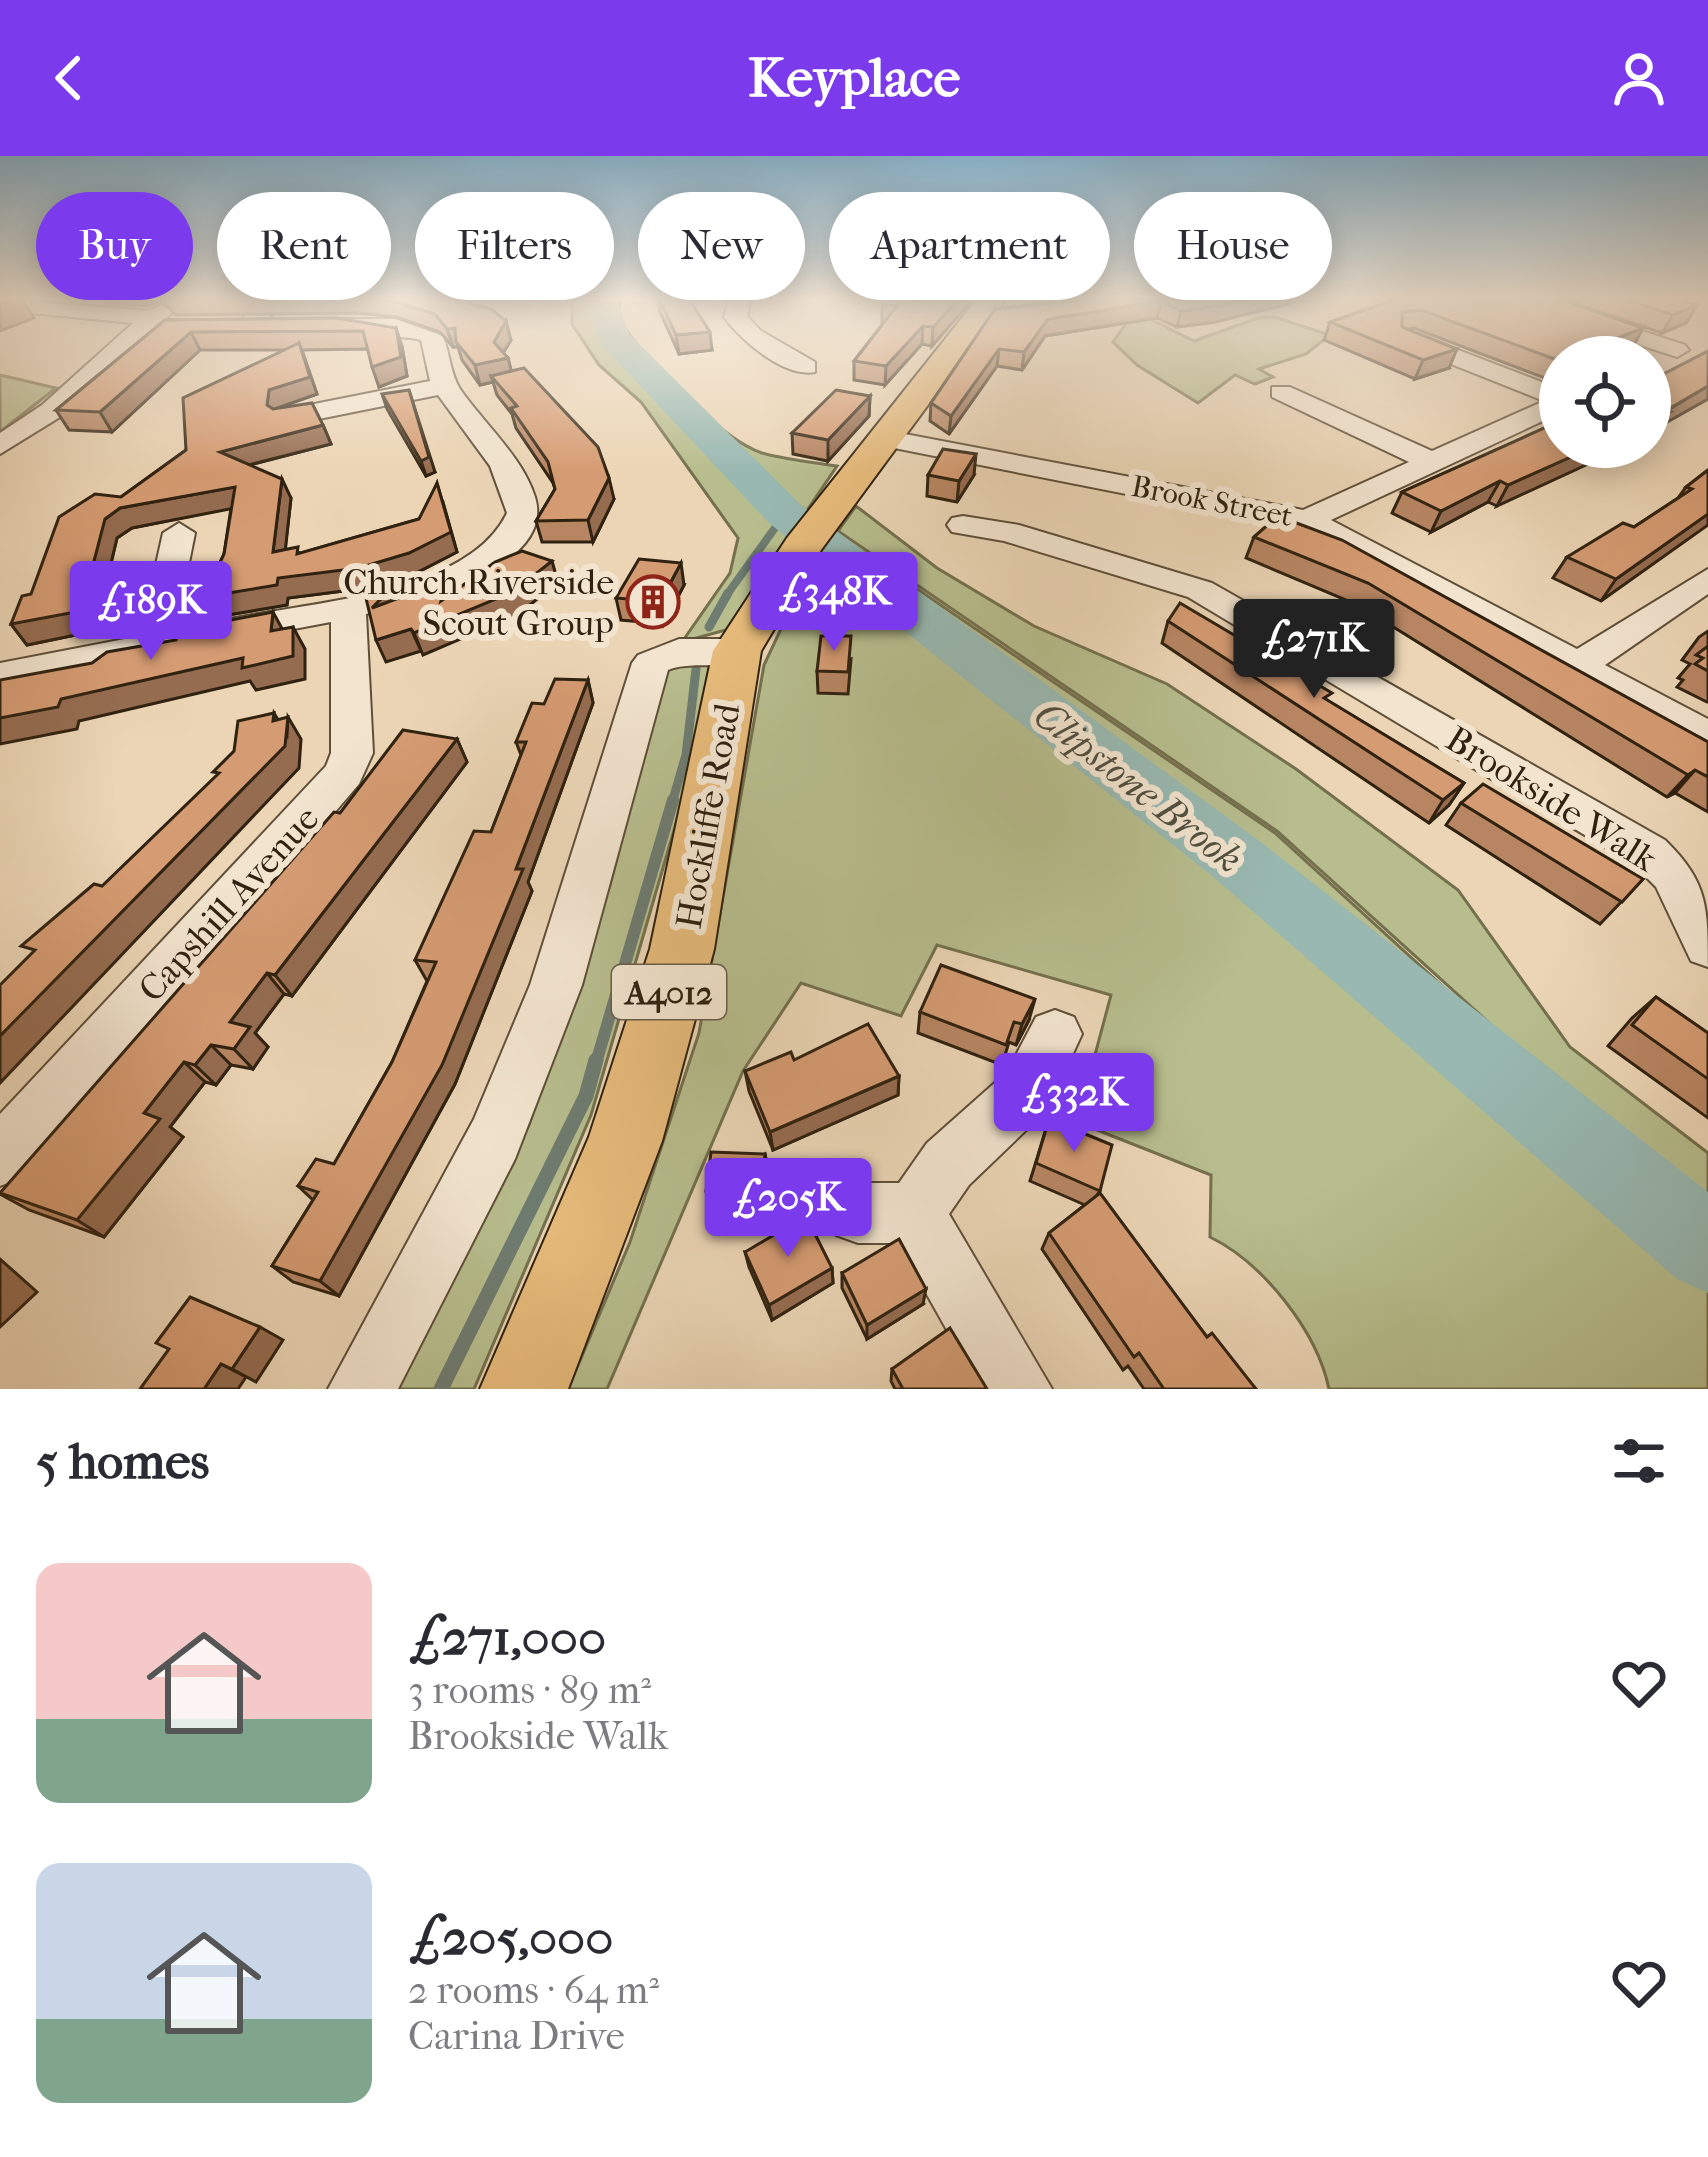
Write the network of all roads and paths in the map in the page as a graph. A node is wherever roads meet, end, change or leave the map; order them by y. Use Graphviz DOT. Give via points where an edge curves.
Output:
graph roads {
  1 [pos="107,357"];
  2 [pos="434,357"];
  3 [pos="788,357"];
  4 [pos="955,357"];
  5 [pos="1452,357"];
  6 [pos="806,367"];
  7 [pos="445,386"];
  8 [pos="1281,392"];
  9 [pos="1539,392"];
  10 [pos="1539,410"];
  11 [pos="290,417"];
  12 [pos="8,437"];
  13 [pos="884,438"];
  14 [pos="1430,461"];
  15 [pos="1307,520"];
  16 [pos="963,525"];
  17 [pos="179,532"];
  18 [pos="1708,579"];
  19 [pos="348,608"];
  20 [pos="156,644"];
  21 [pos="737,651"];
  22 [pos="1579,664"];
  23 [pos="0,675"];
  24 [pos="1708,736"];
  25 [pos="1708,946"];
  26 [pos="1055,1034"];
  27 [pos="0,1157"];
  28 [pos="362,1389"];
  29 [pos="524,1389"];
  30 [pos="1018,1389"];
  1 -- 12 [label="street"];
  2 -- 7 [label="street"];
  3 -- 6 [label="street"];
  4 -- 13 [label="main road, Hockliffe Road / A4012"];
  5 -- 9 [label="street"];
  7 -- 11 [label="street"];
  7 -- 19 [label="street" via="517,489 522,514 512,537 483,563 426,590"];
  8 -- 14 [label="street"];
  10 -- 14 [label="street"];
  13 -- 15 [label="street, Brook Street"];
  13 -- 21 [label="main road, Hockliffe Road / A4012"];
  14 -- 15 [label="street"];
  15 -- 22 [label="street, Brook Street"];
  16 -- 25 [label="street, Brookside Walk" via="1200,590 1649,851 1674,874"];
  17 -- 20 [label="street"];
  18 -- 22 [label="street"];
  19 -- 20 [label="street"];
  19 -- 27 [label="street, Capshill Avenue" via="352,753 344,773"];
  20 -- 23 [label="street"];
  21 -- 28 [label="street" via="680,650 651,663 556,985 495,1138"];
  21 -- 29 [label="main road, Hockliffe Road / A4012" via="682,949 625,1141"];
  22 -- 24 [label="street, Brook Street"];
  26 -- 30 [label="street" via="1027,1090 907,1197"];
}
